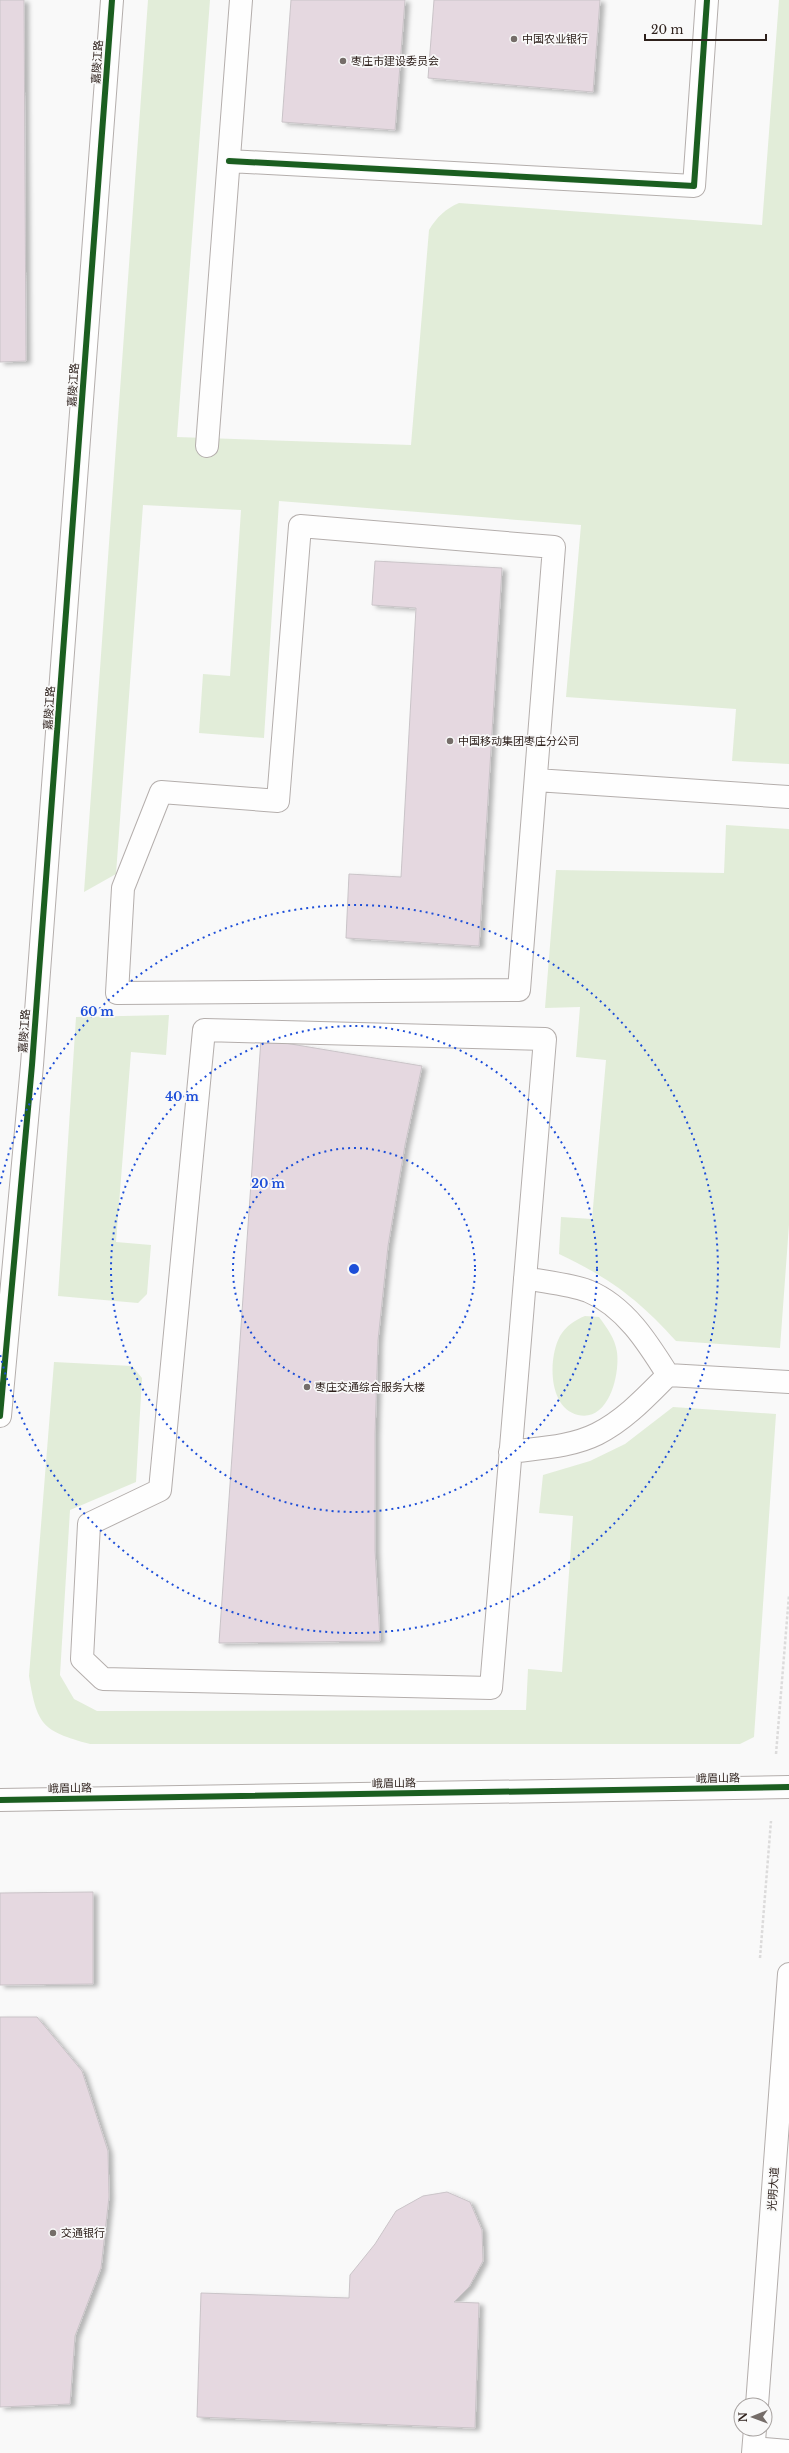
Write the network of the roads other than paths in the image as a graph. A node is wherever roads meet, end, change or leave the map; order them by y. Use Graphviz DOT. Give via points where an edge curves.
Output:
graph roads {
  1 [pos="112,0"];
  2 [pos="241,0"];
  3 [pos="707,0"];
  4 [pos="228,161"];
  5 [pos="207,446"];
  6 [pos="536,780"];
  7 [pos="789,797"];
  8 [pos="525,1278"];
  9 [pos="668,1375"];
  10 [pos="789,1382"];
  11 [pos="0,1416"];
  12 [pos="510,1452"];
  13 [pos="789,1787"];
  14 [pos="0,1800"];
  15 [pos="789,1974"];
  16 [pos="758,2397"];
  17 [pos="754,2443"];
  18 [pos="789,2451"];
  1 -- 11 [label="street, 嘉陵江路" via="32,1065"];
  2 -- 4 [label="street"];
  3 -- 4 [label="street" via="694,186"];
  4 -- 5 [label="street"];
  6 -- 6 [label="street" via="554,547 300,526 278,801 161,792 123,888 117,993 519,990"];
  6 -- 7 [label="street"];
  8 -- 9 [label="street" via="588,1291 612,1306 644,1336"];
  8 -- 12 [label="street"];
  8 -- 12 [label="street" via="545,1039 204,1030 160,1490 89,1524 82,1659 103,1679 491,1688"];
  9 -- 10 [label="street"];
  9 -- 12 [label="street" via="636,1407 598,1434 561,1445"];
  13 -- 14 [label="street, 峨眉山路"];
  15 -- 16 [label="street, 光明大道"];
  17 -- 18 [label="street"];
}
